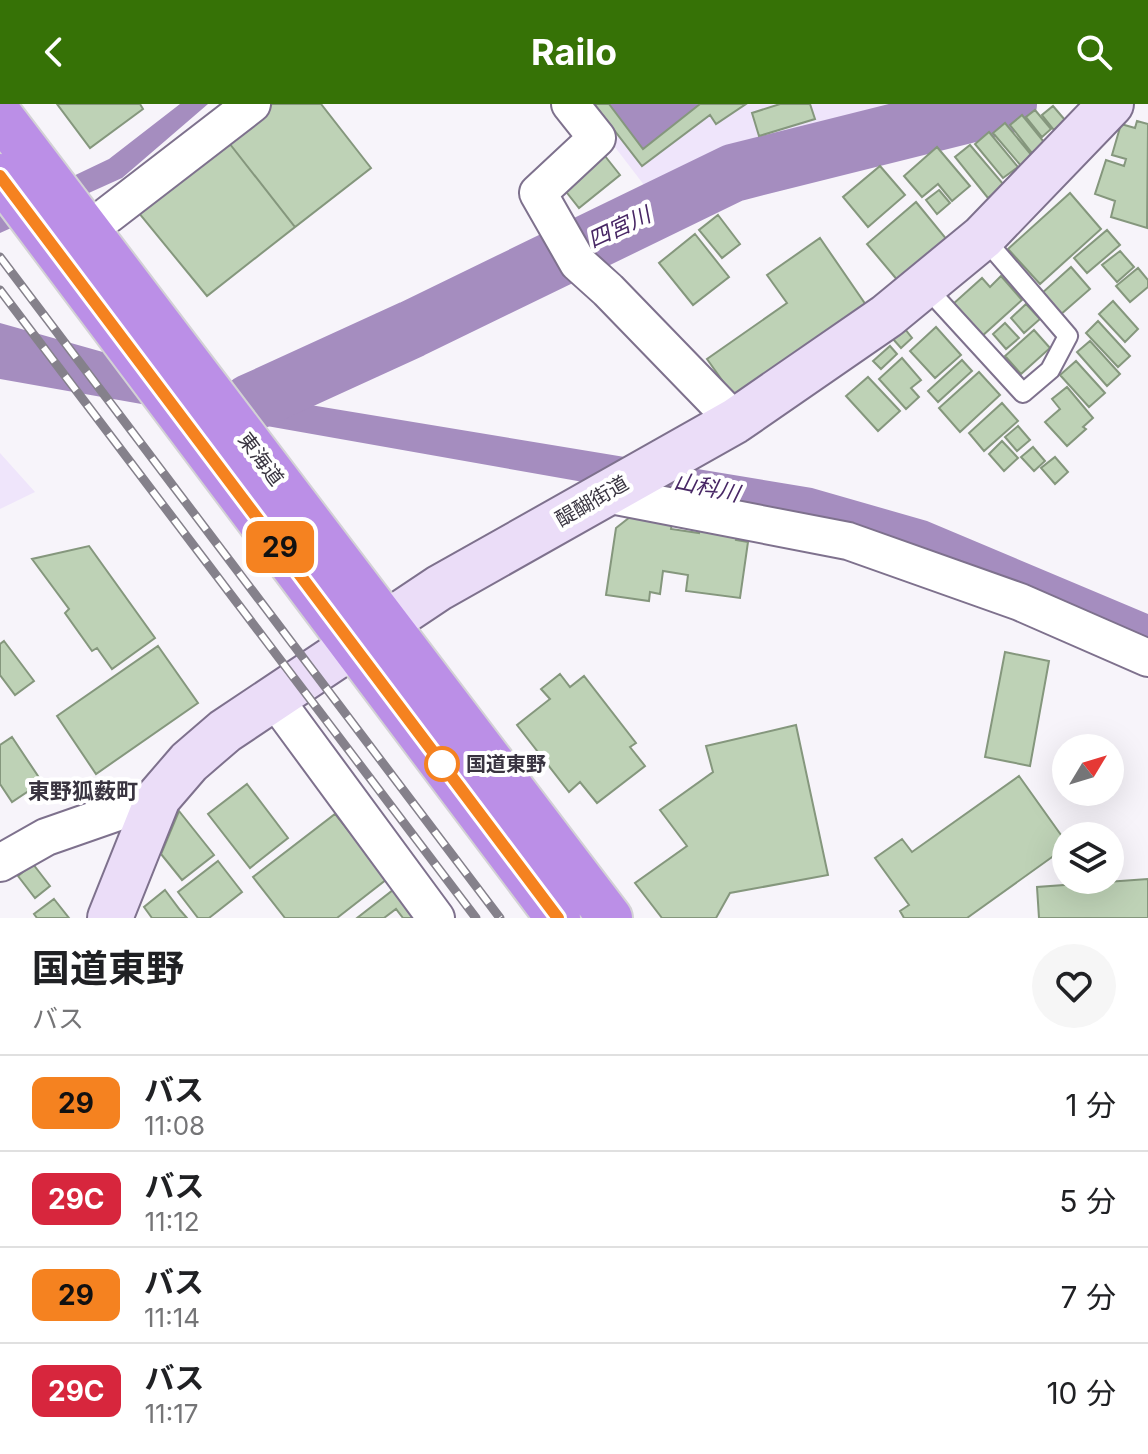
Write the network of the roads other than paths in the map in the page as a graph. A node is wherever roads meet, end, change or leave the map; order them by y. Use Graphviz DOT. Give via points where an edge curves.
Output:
graph roads {
  1 [pos="252,104"];
  2 [pos="570,104"];
  3 [pos="1108,107"];
  4 [pos="0,115"];
  5 [pos="0,176"];
  6 [pos="108,215"];
  7 [pos="983,237"];
  8 [pos="925,286"];
  9 [pos="735,421"];
  10 [pos="616,488"];
  11 [pos="370,634"];
  12 [pos="1148,658"];
  13 [pos="274,698"];
  14 [pos="158,798"];
  15 [pos="0,863"];
  16 [pos="110,918"];
  17 [pos="436,918"];
  18 [pos="558,918"];
  19 [pos="610,918"];
  1 -- 6 [label="street"];
  2 -- 9 [label="street" via="597,138 538,193 570,251"];
  3 -- 7 [label="main road, 醍醐街道"];
  4 -- 11 [label="highway, 東海道"];
  5 -- 11 [label="highway, 東海道"];
  7 -- 8 [label="main road, 醍醐街道"];
  7 -- 8 [label="lane" via="1068,336 1050,370 1023,393"];
  8 -- 9 [label="main road, 醍醐街道"];
  9 -- 10 [label="main road, 醍醐街道"];
  10 -- 11 [label="main road, 醍醐街道" via="439,588"];
  10 -- 12 [label="street" via="848,541 1020,602"];
  11 -- 13 [label="main road, 醍醐街道"];
  11 -- 18 [label="highway, 東海道"];
  11 -- 19 [label="highway, 東海道"];
  13 -- 14 [label="main road, 醍醐街道" via="189,762"];
  13 -- 17 [label="street"];
  14 -- 15 [label="street" via="46,837"];
  14 -- 16 [label="main road, 醍醐街道"];
}
